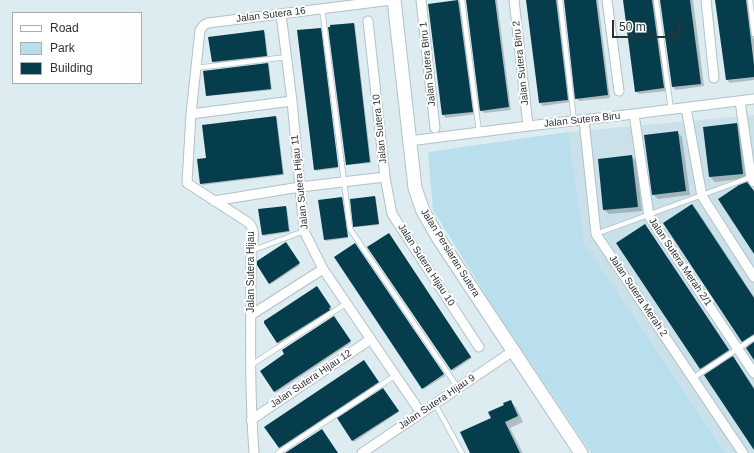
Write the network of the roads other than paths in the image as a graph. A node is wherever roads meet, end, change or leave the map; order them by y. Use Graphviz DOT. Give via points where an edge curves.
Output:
graph roads {
  1 [pos="393,0"];
  2 [pos="421,0"];
  3 [pos="462,0"];
  4 [pos="514,0"];
  5 [pos="560,0"];
  6 [pos="606,0"];
  7 [pos="656,0"];
  8 [pos="706,0"];
  9 [pos="750,0"];
  10 [pos="322,8"];
  11 [pos="282,14"];
  12 [pos="368,21"];
  13 [pos="200,30"];
  14 [pos="754,34"];
  15 [pos="287,57"];
  16 [pos="196,68"];
  17 [pos="714,78"];
  18 [pos="619,91"];
  19 [pos="754,99"];
  20 [pos="292,101"];
  21 [pos="740,101"];
  22 [pos="686,108"];
  23 [pos="671,110"];
  24 [pos="191,114"];
  25 [pos="634,114"];
  26 [pos="579,121"];
  27 [pos="528,126"];
  28 [pos="435,128"];
  29 [pos="479,132"];
  30 [pos="409,141"];
  31 [pos="385,177"];
  32 [pos="752,180"];
  33 [pos="344,182"];
  34 [pos="300,187"];
  35 [pos="702,196"];
  36 [pos="214,201"];
  37 [pos="649,216"];
  38 [pos="304,231"];
  39 [pos="596,234"];
  40 [pos="251,251"];
  41 [pos="323,269"];
  42 [pos="754,277"];
  43 [pos="347,303"];
  44 [pos="251,315"];
  45 [pos="754,338"];
  46 [pos="371,339"];
  47 [pos="479,347"];
  48 [pos="738,348"];
  49 [pos="513,351"];
  50 [pos="250,366"];
  51 [pos="754,373"];
  52 [pos="396,375"];
  53 [pos="693,378"];
  54 [pos="458,388"];
  55 [pos="435,404"];
  56 [pos="421,413"];
  57 [pos="251,420"];
  58 [pos="254,453"];
  59 [pos="278,453"];
  60 [pos="362,453"];
  61 [pos="462,453"];
  62 [pos="581,453"];
  63 [pos="743,453"];
  1 -- 10 [label="street, Jalan Sutera 16"];
  1 -- 30 [label="street, Jalan Persiaran Sutera"];
  2 -- 28 [label="street, Jalan Sutera Biru 1"];
  3 -- 29 [label="lane"];
  4 -- 27 [label="street, Jalan Sutera Biru 2"];
  5 -- 26 [label="lane"];
  6 -- 18 [label="street"];
  7 -- 23 [label="lane"];
  8 -- 17 [label="street"];
  9 -- 14 [label="lane"];
  10 -- 11 [label="street, Jalan Sutera 16"];
  10 -- 33 [label="lane"];
  11 -- 13 [label="street, Jalan Sutera 16" via="208,23"];
  11 -- 15 [label="street, Jalan Sutera Hijau 11"];
  12 -- 31 [label="street, Jalan Sutera 10"];
  13 -- 16 [label="street, Jalan Sutera Hijau"];
  15 -- 16 [label="lane"];
  15 -- 20 [label="street, Jalan Sutera Hijau 11"];
  16 -- 24 [label="street, Jalan Sutera Hijau"];
  19 -- 21 [label="street, Jalan Sutera Biru"];
  20 -- 24 [label="street"];
  20 -- 34 [label="street, Jalan Sutera Hijau 11"];
  21 -- 22 [label="street, Jalan Sutera Biru"];
  21 -- 32 [label="street"];
  22 -- 23 [label="street, Jalan Sutera Biru"];
  22 -- 35 [label="street"];
  23 -- 25 [label="street, Jalan Sutera Biru"];
  24 -- 36 [label="street, Jalan Sutera Hijau" via="187,183"];
  25 -- 26 [label="street, Jalan Sutera Biru"];
  25 -- 37 [label="street, Jalan Sutera Merah 2/1"];
  26 -- 27 [label="street, Jalan Sutera Biru"];
  26 -- 39 [label="street, Jalan Sutera Merah 2"];
  27 -- 29 [label="street, Jalan Sutera Biru"];
  29 -- 30 [label="street, Jalan Sutera Biru"];
  30 -- 49 [label="street, Jalan Persiaran Sutera" via="415,188 423,211"];
  31 -- 33 [label="street, Jalan Sutera 10"];
  31 -- 47 [label="street, Jalan Sutera Hijau 10" via="392,214"];
  32 -- 35 [label="lane"];
  33 -- 34 [label="street, Jalan Sutera 10"];
  33 -- 54 [label="lane" via="350,229"];
  34 -- 36 [label="street, Jalan Sutera 10"];
  34 -- 38 [label="street, Jalan Sutera Hijau 11"];
  35 -- 37 [label="lane"];
  35 -- 42 [label="street"];
  36 -- 40 [label="street, Jalan Sutera Hijau" via="251,226 254,234"];
  37 -- 39 [label="lane"];
  37 -- 48 [label="street, Jalan Sutera Merah 2/1"];
  38 -- 40 [label="lane"];
  38 -- 41 [label="street, Jalan Sutera Hijau 11"];
  39 -- 53 [label="street, Jalan Sutera Merah 2"];
  40 -- 44 [label="street, Jalan Sutera Hijau"];
  41 -- 43 [label="street, Jalan Sutera Hijau 11"];
  41 -- 44 [label="street"];
  43 -- 46 [label="street, Jalan Sutera Hijau 11"];
  43 -- 50 [label="lane"];
  44 -- 50 [label="street, Jalan Sutera Hijau"];
  45 -- 48 [label="lane"];
  46 -- 52 [label="street, Jalan Sutera Hijau 11"];
  46 -- 57 [label="street, Jalan Sutera Hijau 12"];
  48 -- 51 [label="street, Jalan Sutera Merah 2/1"];
  48 -- 53 [label="lane"];
  49 -- 54 [label="street, Jalan Sutera Hijau 9"];
  49 -- 62 [label="street, Jalan Persiaran Sutera"];
  50 -- 57 [label="street, Jalan Sutera Hijau"];
  52 -- 56 [label="street, Jalan Sutera Hijau 11"];
  52 -- 59 [label="lane"];
  53 -- 63 [label="street, Jalan Sutera Merah 2"];
  54 -- 55 [label="street, Jalan Sutera Hijau 9"];
  55 -- 56 [label="street, Jalan Sutera Hijau 9"];
  55 -- 61 [label="lane"];
  56 -- 60 [label="street, Jalan Sutera Hijau 9"];
  57 -- 58 [label="street, Jalan Sutera Hijau"];
}
